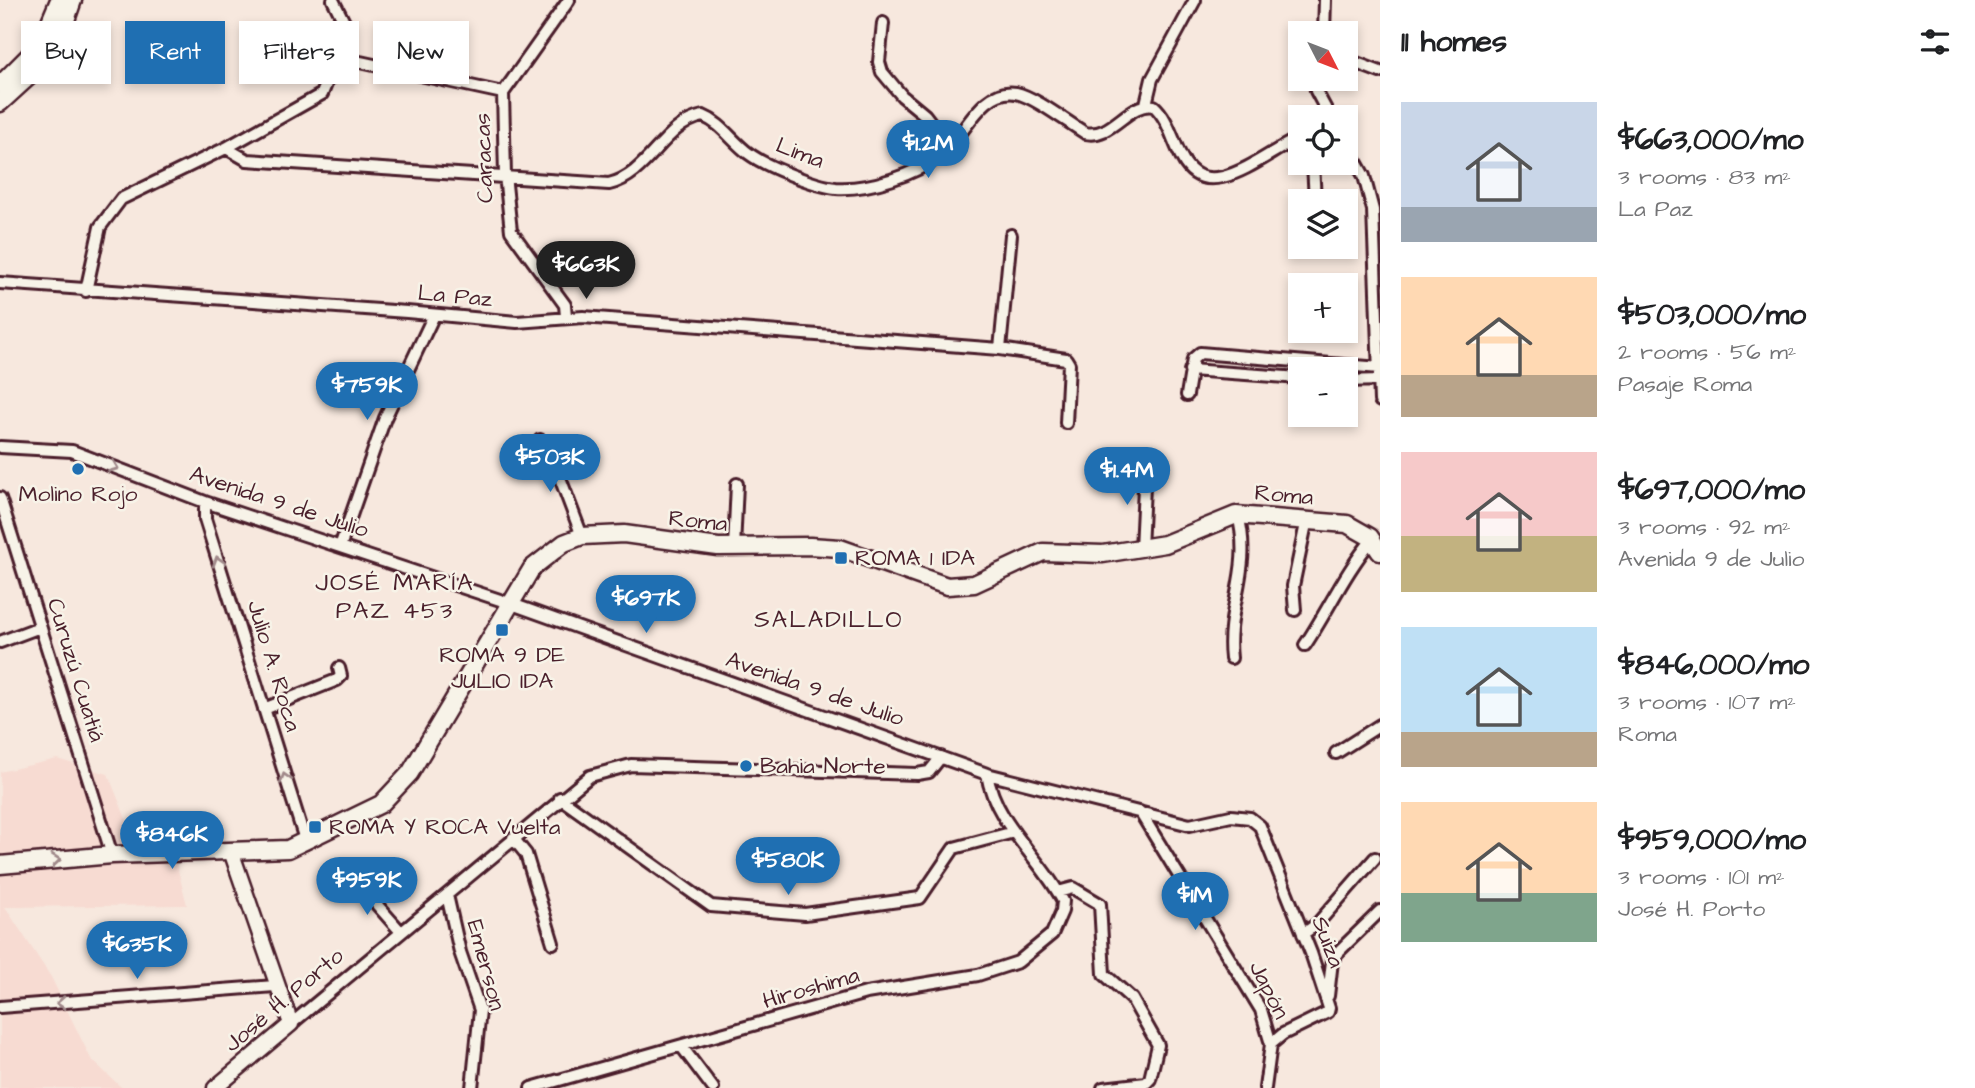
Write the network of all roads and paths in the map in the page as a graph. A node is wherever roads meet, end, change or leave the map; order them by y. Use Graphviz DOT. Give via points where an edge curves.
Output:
graph roads {
  1 [pos="59,0"];
  2 [pos="73,0"];
  3 [pos="333,0"];
  4 [pos="569,0"];
  5 [pos="1195,0"];
  6 [pos="1325,0"];
  7 [pos="344,21"];
  8 [pos="1324,21"];
  9 [pos="883,23"];
  10 [pos="359,62"];
  11 [pos="1358,64"];
  12 [pos="1380,72"];
  13 [pos="326,84"];
  14 [pos="0,85"];
  15 [pos="503,93"];
  16 [pos="0,103"];
  17 [pos="1146,104"];
  18 [pos="1288,145"];
  19 [pos="226,148"];
  20 [pos="950,148"];
  21 [pos="1358,167"];
  22 [pos="505,176"];
  23 [pos="1011,235"];
  24 [pos="1378,253"];
  25 [pos="0,283"];
  26 [pos="86,290"];
  27 [pos="566,316"];
  28 [pos="433,317"];
  29 [pos="1000,349"];
  30 [pos="1379,367"];
  31 [pos="1190,370"];
  32 [pos="1288,377"];
  33 [pos="1358,381"];
  34 [pos="1379,381"];
  35 [pos="1187,395"];
  36 [pos="1380,401"];
  37 [pos="1066,423"];
  38 [pos="540,440"];
  39 [pos="0,447"];
  40 [pos="1145,466"];
  41 [pos="737,484"];
  42 [pos="0,498"];
  43 [pos="205,502"];
  44 [pos="1238,515"];
  45 [pos="1307,519"];
  46 [pos="582,536"];
  47 [pos="341,544"];
  48 [pos="1376,546"];
  49 [pos="734,548"];
  50 [pos="1141,549"];
  51 [pos="509,603"];
  52 [pos="1295,610"];
  53 [pos="40,627"];
  54 [pos="0,642"];
  55 [pos="1305,645"];
  56 [pos="1231,658"];
  57 [pos="339,668"];
  58 [pos="264,709"];
  59 [pos="1380,725"];
  60 [pos="1336,753"];
  61 [pos="940,757"];
  62 [pos="987,774"];
  63 [pos="560,798"];
  64 [pos="1140,812"];
  65 [pos="1260,826"];
  66 [pos="1014,832"];
  67 [pos="513,838"];
  68 [pos="306,843"];
  69 [pos="109,848"];
  70 [pos="231,851"];
  71 [pos="1375,858"];
  72 [pos="0,865"];
  73 [pos="356,881"];
  74 [pos="1058,892"];
  75 [pos="447,895"];
  76 [pos="1380,911"];
  77 [pos="401,932"];
  78 [pos="1303,934"];
  79 [pos="553,943"];
  80 [pos="275,986"];
  81 [pos="1328,1002"];
  82 [pos="0,1007"];
  83 [pos="291,1024"];
  84 [pos="1271,1044"];
  85 [pos="682,1047"];
  86 [pos="215,1088"];
  87 [pos="472,1088"];
  88 [pos="531,1088"];
  89 [pos="713,1088"];
  90 [pos="1103,1088"];
  91 [pos="1265,1088"];
  1 -- 14 [label="main road" via="40,46"];
  2 -- 16 [label="main road" via="47,60"];
  3 -- 7 [label="street"];
  4 -- 15 [label="street, Caracas"];
  5 -- 17 [label="street" via="1152,79"];
  6 -- 8 [label="street"];
  9 -- 20 [label="street" via="882,72"];
  10 -- 15 [label="street"];
  11 -- 12 [label="street"];
  13 -- 19 [label="street" via="322,94"];
  15 -- 22 [label="street, Caracas"];
  17 -- 18 [label="street" via="1158,110 1188,168 1203,176 1240,172"];
  17 -- 20 [label="street, Lima" via="1093,135 1009,93 983,106"];
  19 -- 22 [label="street, Lima" via="247,160"];
  19 -- 26 [label="street" via="129,194 112,207 100,227"];
  20 -- 22 [label="street, Lima" via="894,178 831,187 758,159 703,116 686,122 620,181"];
  21 -- 24 [label="street" via="1368,186"];
  22 -- 27 [label="street, Caracas" via="511,231 565,305"];
  23 -- 29 [label="street"];
  24 -- 30 [label="street"];
  25 -- 26 [label="street, La Paz"];
  26 -- 28 [label="street, La Paz"];
  27 -- 28 [label="street, La Paz" via="517,322"];
  27 -- 29 [label="street, La Paz"];
  28 -- 47 [label="street" via="390,408"];
  29 -- 37 [label="street, La Paz" via="1066,359"];
  30 -- 31 [label="street" via="1200,353"];
  30 -- 34 [label="street"];
  31 -- 32 [label="street"];
  31 -- 35 [label="street"];
  33 -- 34 [label="street"];
  34 -- 36 [label="street"];
  38 -- 46 [label="street" via="551,454"];
  39 -- 43 [label="street, Avenida 9 de Julio, one-way" via="72,451"];
  40 -- 50 [label="street"];
  41 -- 49 [label="street"];
  42 -- 53 [label="street, Curuzú Cuatiá"];
  43 -- 47 [label="street, Avenida 9 de Julio"];
  58 -- 43 [label="street, Julio A. Roca, one-way" via="205,519"];
  44 -- 45 [label="main road, Roma"];
  44 -- 50 [label="main road, Roma"];
  44 -- 56 [label="street" via="1245,555 1229,642"];
  45 -- 48 [label="main road, Roma" via="1347,524"];
  45 -- 52 [label="street" via="1293,586"];
  46 -- 49 [label="main road, Roma" via="624,534"];
  46 -- 51 [label="main road, Roma" via="547,553"];
  47 -- 51 [label="street, Avenida 9 de Julio"];
  48 -- 55 [label="street" via="1357,557"];
  49 -- 50 [label="main road, Roma" via="840,548 915,577 961,586 992,578 1043,552 1102,554"];
  51 -- 61 [label="street, Avenida 9 de Julio"];
  51 -- 68 [label="main road, Roma" via="396,791 369,812"];
  53 -- 54 [label="street"];
  53 -- 69 [label="street, Curuzú Cuatiá"];
  57 -- 58 [label="street" via="337,680"];
  68 -- 58 [label="street, Julio A. Roca, one-way"];
  59 -- 60 [label="street"];
  61 -- 62 [label="street, Avenida 9 de Julio"];
  61 -- 63 [label="street, José H. Porto" via="929,772 917,774 631,765 582,779"];
  62 -- 64 [label="street, Avenida 9 de Julio"];
  62 -- 66 [label="street"];
  63 -- 66 [label="street" via="705,904 806,914 915,900 924,894 954,848"];
  63 -- 67 [label="street, José H. Porto"];
  64 -- 65 [label="street, Avenida 9 de Julio" via="1190,825 1240,816"];
  64 -- 84 [label="street, Japón" via="1253,996"];
  65 -- 78 [label="street, Suiza"];
  66 -- 74 [label="street"];
  67 -- 75 [label="street, José H. Porto"];
  67 -- 79 [label="street" via="526,853"];
  68 -- 70 [label="main road, Roma" via="288,849"];
  69 -- 70 [label="main road, Roma" via="129,854"];
  72 -- 69 [label="main road, Roma, one-way" via="92,856"];
  70 -- 80 [label="street"];
  71 -- 78 [label="street"];
  73 -- 77 [label="street"];
  74 -- 85 [label="street, Hiroshima" via="1062,911 1052,934 1018,962 978,975 866,993"];
  74 -- 90 [label="street" via="1073,888 1100,904 1104,974 1132,999 1158,1045 1146,1083"];
  75 -- 77 [label="street, José H. Porto"];
  75 -- 87 [label="street, Emerson" via="480,1010"];
  76 -- 81 [label="street" via="1332,961"];
  77 -- 83 [label="street, José H. Porto"];
  78 -- 81 [label="street, Suiza"];
  80 -- 82 [label="street, one-way"];
  80 -- 83 [label="street"];
  81 -- 84 [label="street, Suiza" via="1328,1012"];
  83 -- 86 [label="street, José H. Porto"];
  84 -- 91 [label="street"];
  85 -- 88 [label="street, Hiroshima"];
  85 -- 89 [label="street"];
}
